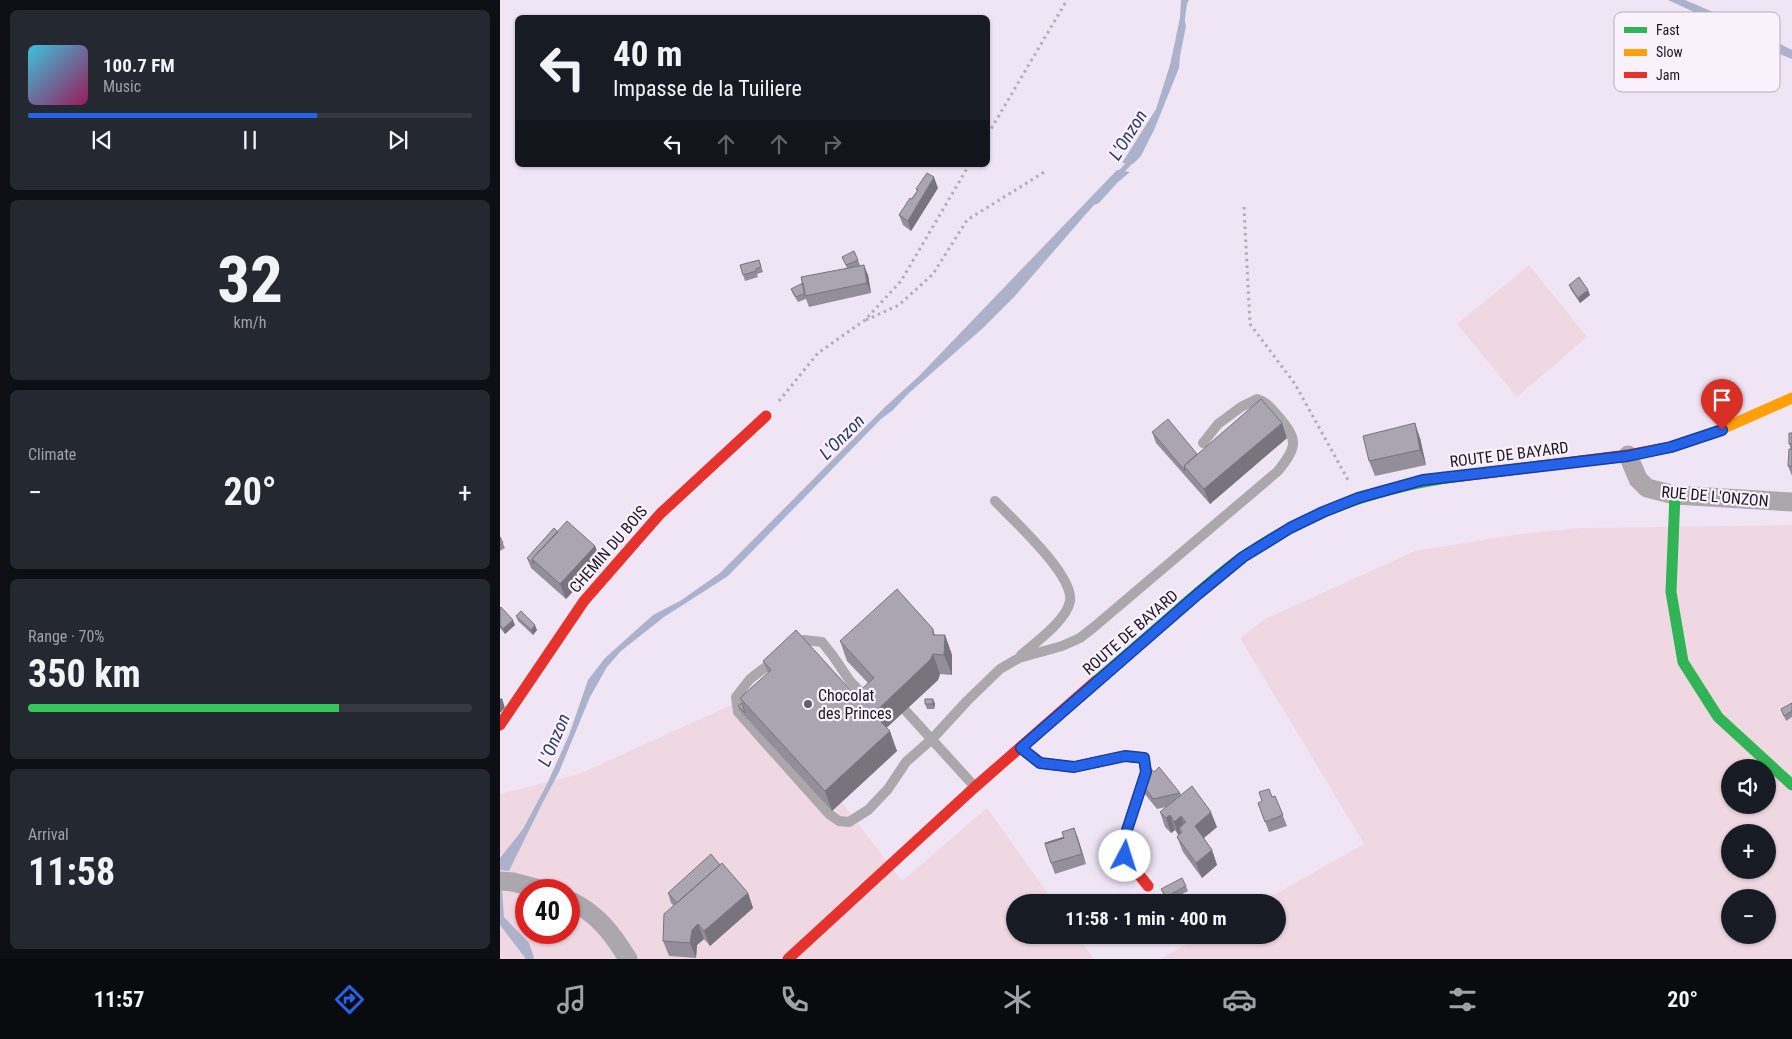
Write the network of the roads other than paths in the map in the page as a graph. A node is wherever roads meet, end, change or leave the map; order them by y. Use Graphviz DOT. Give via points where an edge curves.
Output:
graph roads {
  1 [pos="1792,398"];
  2 [pos="766,416"];
  3 [pos="1203,443"];
  4 [pos="1628,456"];
  5 [pos="1674,495"];
  6 [pos="995,501"];
  7 [pos="1792,502"];
  8 [pos="1019,658"];
  9 [pos="868,700"];
  10 [pos="503,710"];
  11 [pos="905,710"];
  12 [pos="932,739"];
  13 [pos="1021,748"];
  14 [pos="1792,785"];
  15 [pos="975,787"];
  16 [pos="1148,886"];
  17 [pos="580,905"];
  18 [pos="628,959"];
  19 [pos="788,959"];
  1 -- 4 [label="main road, ROUTE DE BAYARD" via="1722,430 1671,447"];
  2 -- 10 [label="main road, CHEMIN DU BOIS" via="653,521 584,601"];
  3 -- 8 [label="lane" via="1218,424 1257,399 1266,402 1285,424 1292,434 1293,445 1290,456 1278,471 1080,638"];
  4 -- 5 [label="street, RUE DE L'ONZON" via="1638,479 1647,488"];
  4 -- 13 [label="main road, ROUTE DE BAYARD" via="1423,480 1358,498 1298,524 1243,557"];
  5 -- 7 [label="street, RUE DE L'ONZON"];
  5 -- 14 [label="main road" via="1671,592 1683,662 1718,717"];
  6 -- 8 [label="lane" via="1053,563 1066,582 1070,601 1063,617"];
  8 -- 12 [label="lane" via="1000,669 966,700"];
  9 -- 12 [label="lane" via="822,642 804,640 750,679 736,697 738,712 829,814 839,821 849,822 868,810 888,789 906,762"];
  11 -- 12 [label="lane"];
  12 -- 15 [label="lane"];
  13 -- 15 [label="main road, ROUTE DE BAYARD"];
  13 -- 16 [label="main road" via="1040,763 1074,767 1125,756 1144,758 1146,772 1127,830 1125,856"];
  15 -- 19 [label="main road, ROUTE DE BAYARD"];
  17 -- 18 [label="street" via="612,933"];
}
